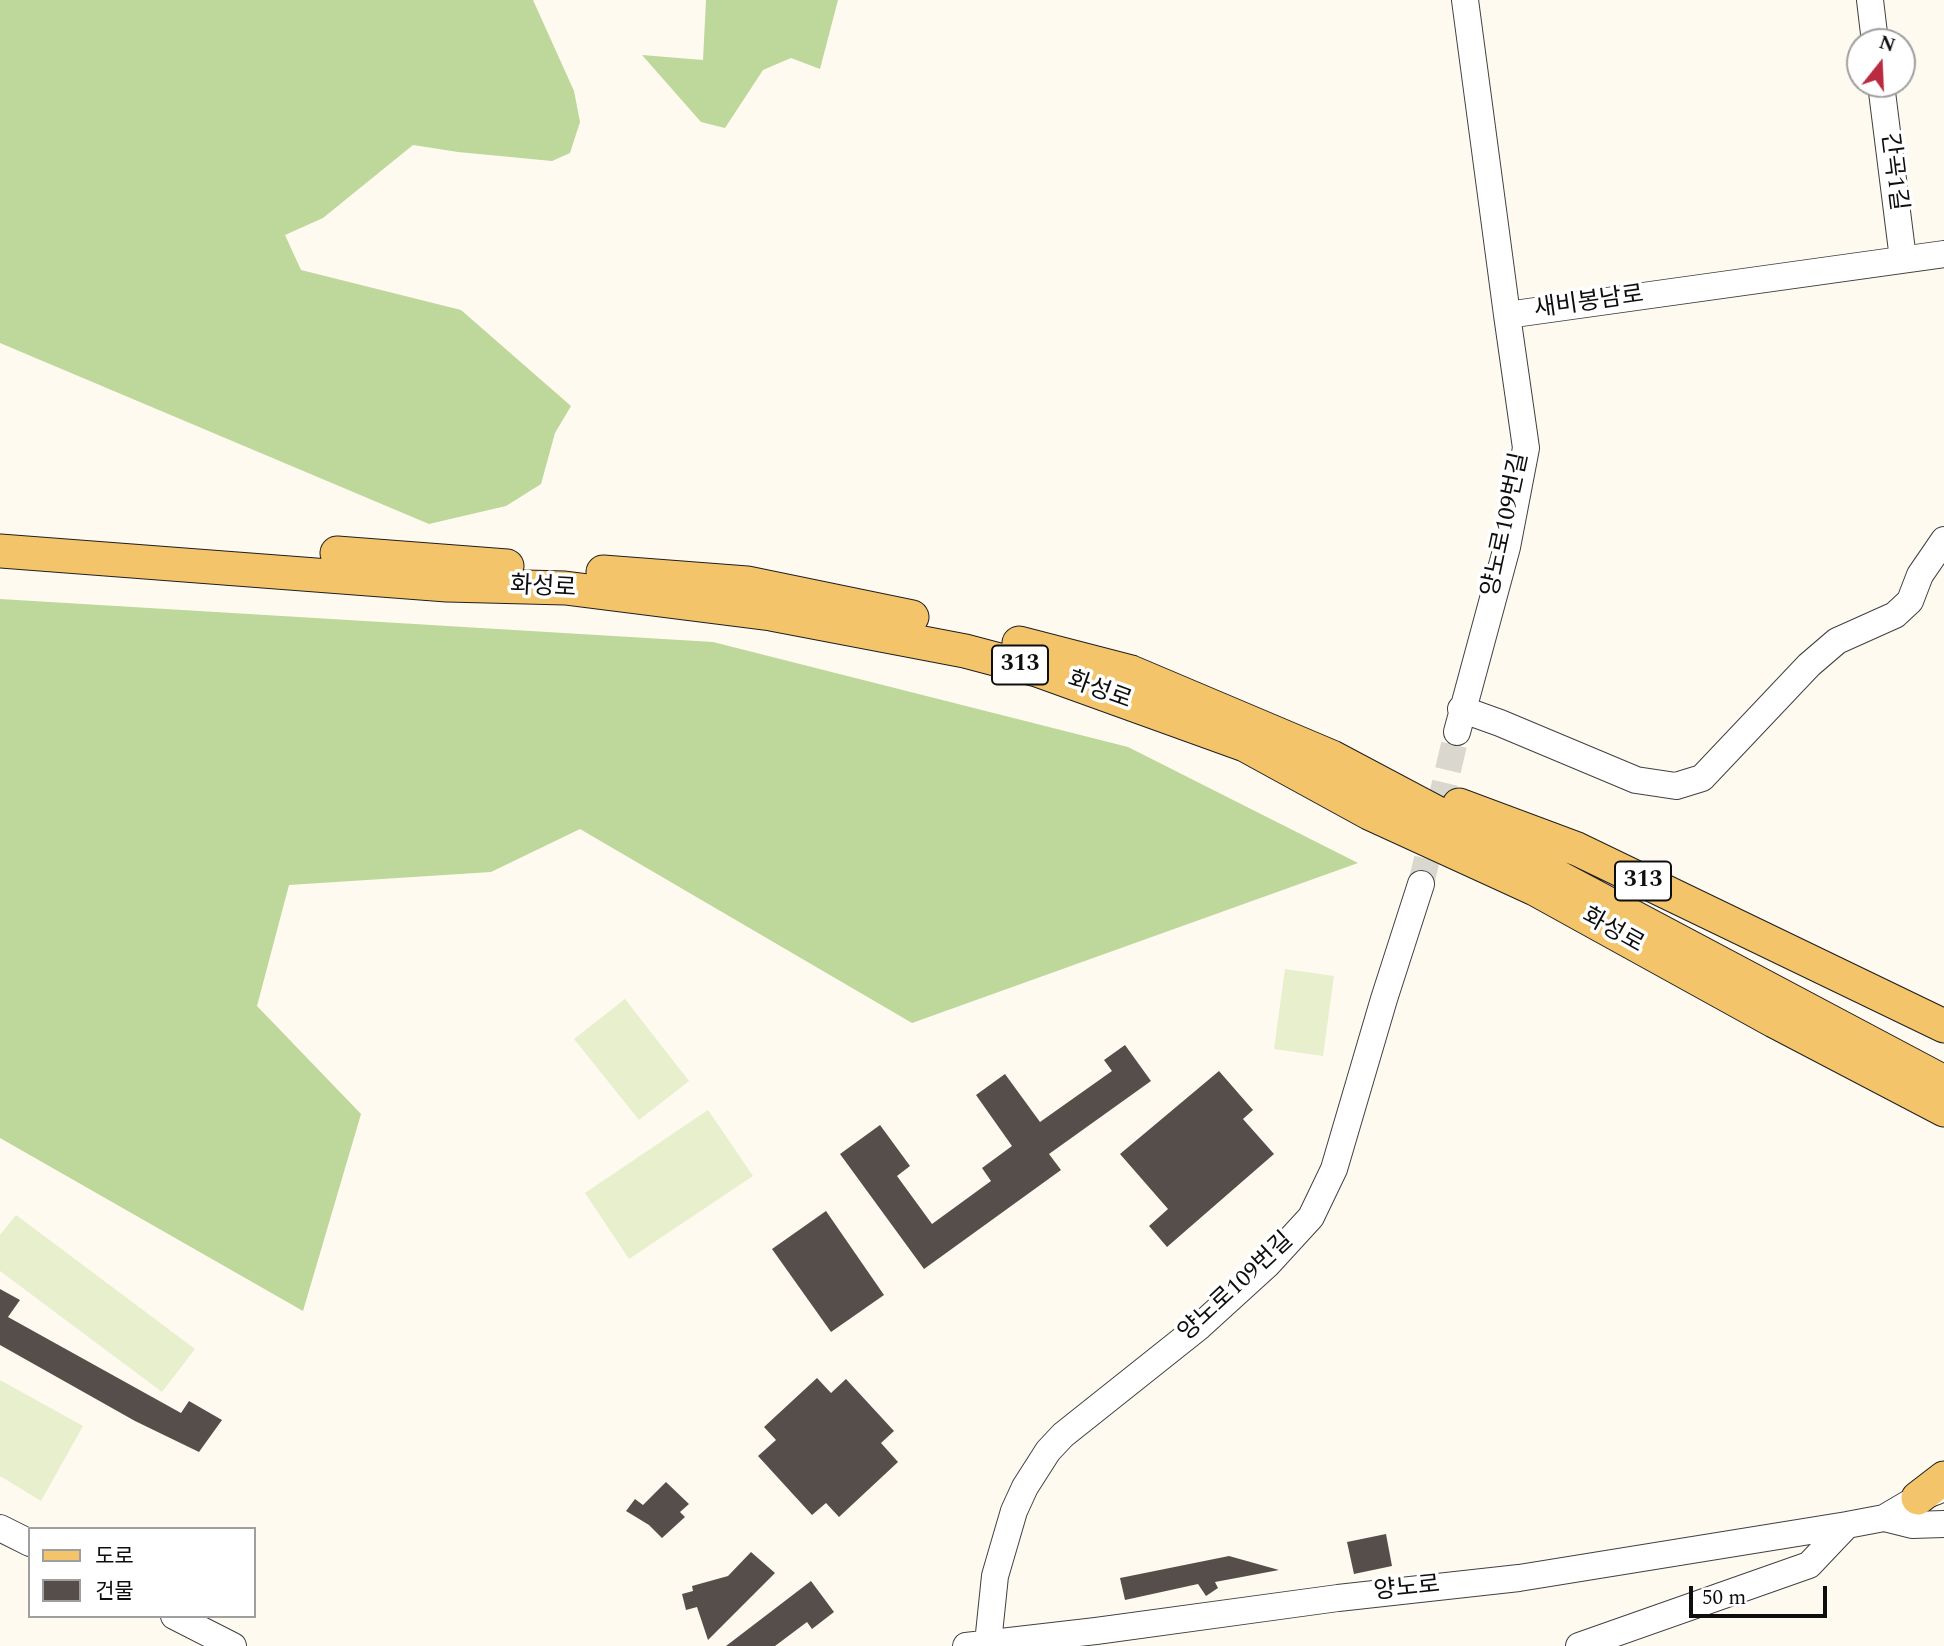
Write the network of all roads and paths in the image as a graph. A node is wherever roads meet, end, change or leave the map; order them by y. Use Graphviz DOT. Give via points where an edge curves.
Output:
graph roads {
  1 [pos="1465,0"];
  2 [pos="1870,0"];
  3 [pos="1873,28"];
  4 [pos="1883,98"];
  5 [pos="1944,254"];
  6 [pos="1903,260"];
  7 [pos="1507,315"];
  8 [pos="0,530"];
  9 [pos="1944,540"];
  10 [pos="0,551"];
  11 [pos="1332,757"];
  12 [pos="1421,884"];
  13 [pos="1944,1026"];
  14 [pos="1944,1082"];
  15 [pos="1944,1110"];
  16 [pos="1944,1478"];
  17 [pos="1931,1493"];
  18 [pos="1884,1518"];
  19 [pos="1944,1524"];
  20 [pos="1847,1525"];
  21 [pos="0,1528"];
  22 [pos="28,1542"];
  23 [pos="178,1618"];
  24 [pos="977,1644"];
  25 [pos="233,1646"];
  26 [pos="1579,1646"];
  1 -- 7 [label="street, 새비봉남로"];
  2 -- 3 [label="street"];
  4 -- 6 [label="street, 간곡1길"];
  5 -- 6 [label="street, 새비봉남로"];
  6 -- 7 [label="street, 새비봉남로"];
  7 -- 9 [label="street, 양노로109번길" via="1526,449 1507,547 1459,720 1500,723 1636,780 1676,786 1702,778 1809,665 1838,641 1895,615 1910,601 1920,575"];
  8 -- 11 [label="main road, 화성로 / 313" via="747,583 960,628 1131,672"];
  10 -- 15 [label="main road, 화성로 / 313" via="447,585 565,588 771,614 965,651 1037,670 1245,745 1369,813 1535,889"];
  11 -- 13 [label="main road, 313" via="1577,849"];
  11 -- 14 [label="main road, 화성로 / 313"];
  12 -- 24 [label="street, 양노로109번길" via="1334,1169 1311,1216 1267,1265 1200,1326 1048,1451 1014,1511"];
  16 -- 17 [label="main road"];
  17 -- 18 [label="street"];
  18 -- 19 [label="street" via="1912,1525"];
  18 -- 20 [label="street, 양노로"];
  20 -- 24 [label="street, 양노로" via="1519,1578"];
  20 -- 26 [label="street" via="1809,1566"];
  21 -- 22 [label="street"];
  23 -- 25 [label="street"];
}
